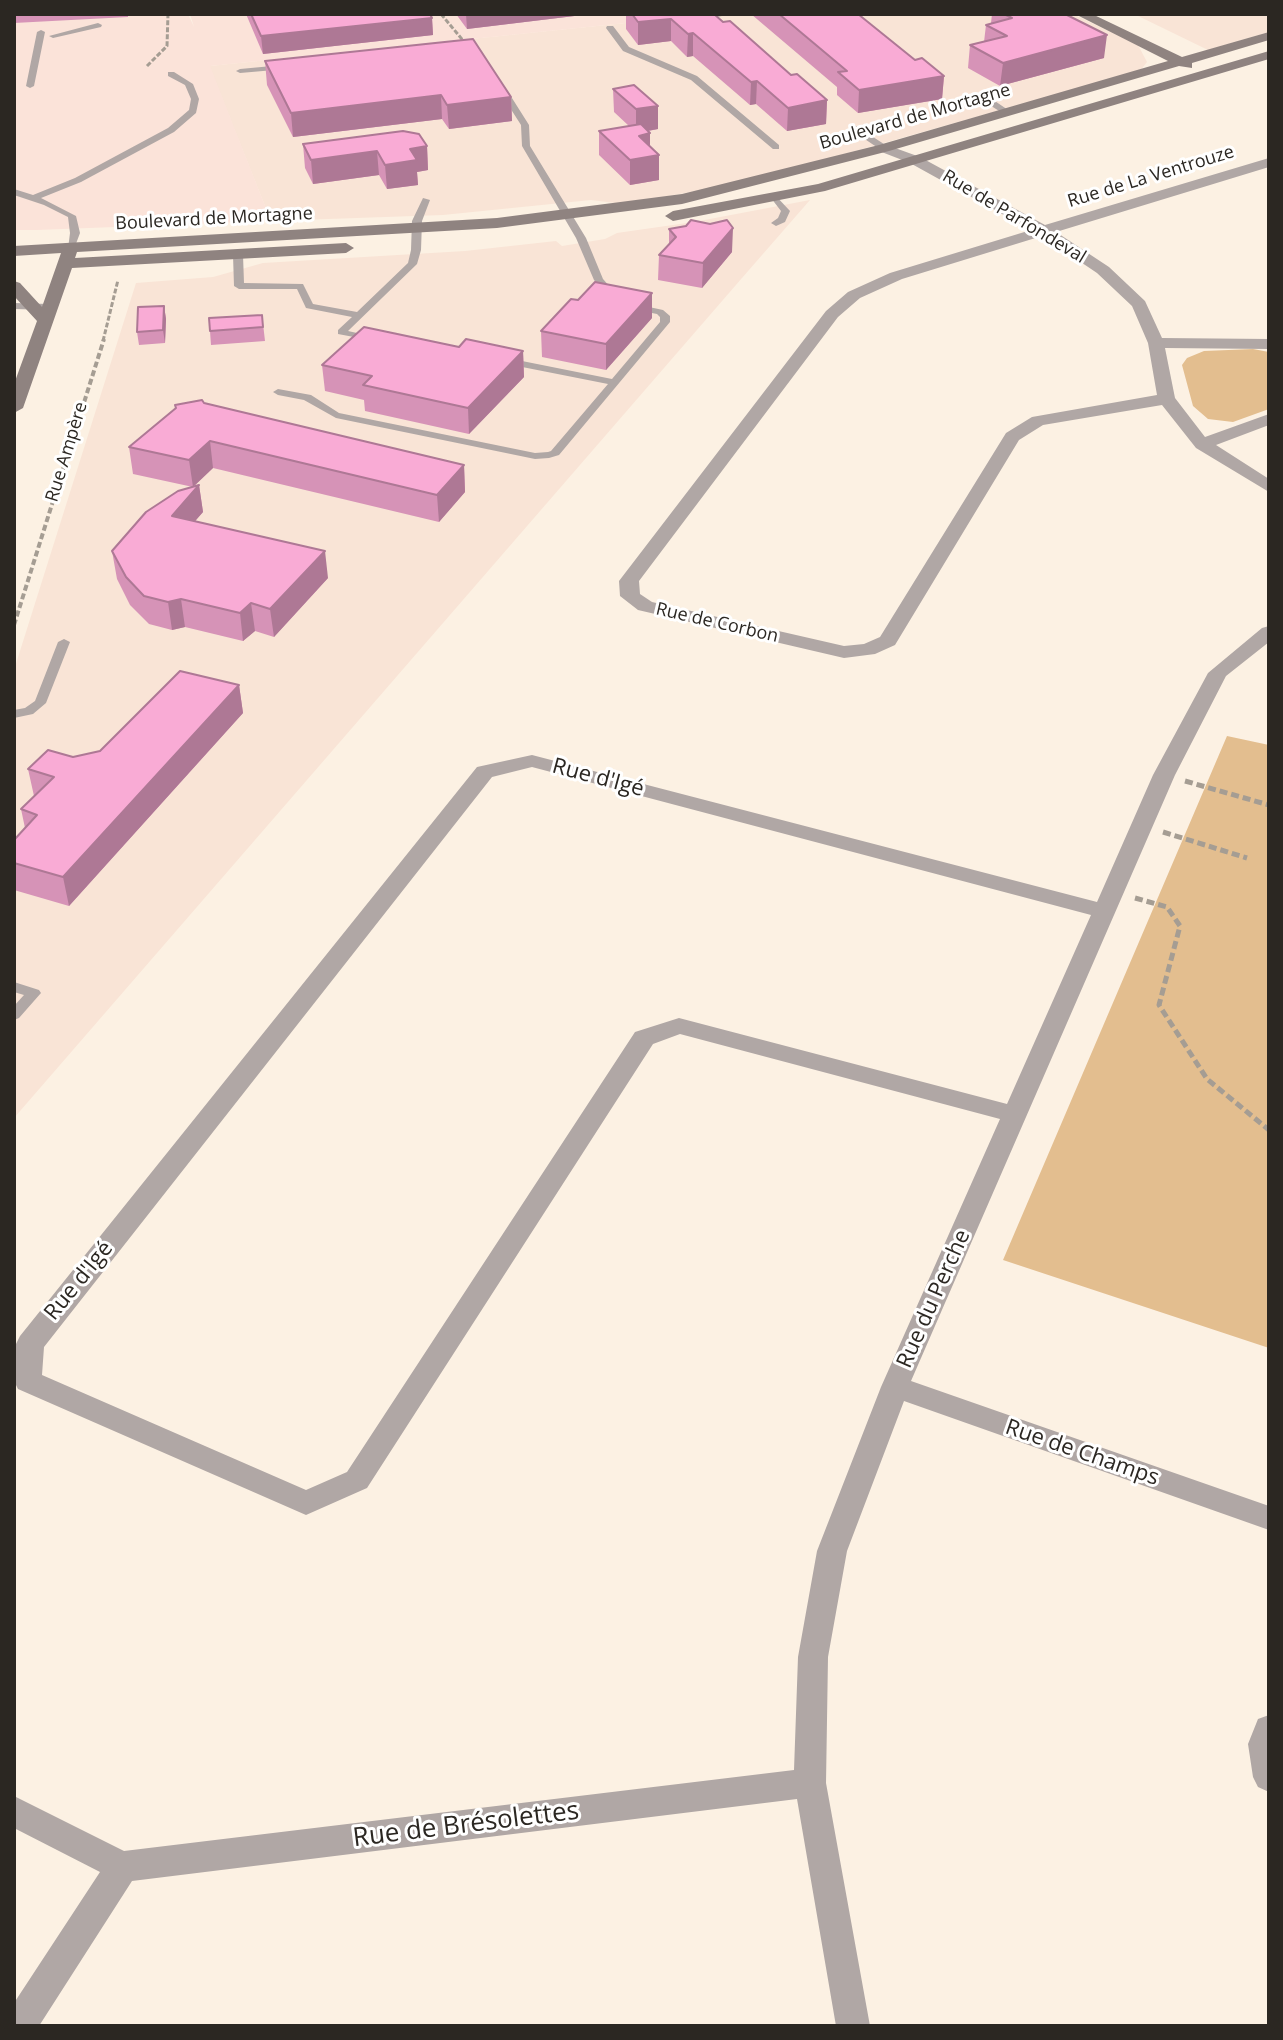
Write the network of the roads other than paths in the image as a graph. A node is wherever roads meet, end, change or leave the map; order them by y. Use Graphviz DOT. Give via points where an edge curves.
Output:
graph roads {
  1 [pos="730,14"];
  2 [pos="1082,14"];
  3 [pos="681,20"];
  4 [pos="1113,21"];
  5 [pos="98,25"];
  6 [pos="624,27"];
  7 [pos="41,32"];
  8 [pos="53,36"];
  9 [pos="1269,36"];
  10 [pos="1143,43"];
  11 [pos="469,48"];
  12 [pos="1269,55"];
  13 [pos="1199,56"];
  14 [pos="1180,61"];
  15 [pos="301,65"];
  16 [pos="1225,67"];
  17 [pos="1148,70"];
  18 [pos="240,71"];
  19 [pos="1204,73"];
  20 [pos="171,74"];
  21 [pos="30,86"];
  22 [pos="983,97"];
  23 [pos="1007,112"];
  24 [pos="853,127"];
  25 [pos="776,147"];
  26 [pos="884,148"];
  27 [pos="915,160"];
  28 [pos="1269,162"];
  29 [pos="14,192"];
  30 [pos="34,198"];
  31 [pos="775,198"];
  32 [pos="426,200"];
  33 [pos="641,221"];
  34 [pos="776,223"];
  35 [pos="579,225"];
  36 [pos="1044,231"];
  37 [pos="416,236"];
  38 [pos="14,251"];
  39 [pos="67,255"];
  40 [pos="238,255"];
  41 [pos="14,266"];
  42 [pos="14,286"];
  43 [pos="14,306"];
  44 [pos="42,311"];
  45 [pos="359,315"];
  46 [pos="382,341"];
  47 [pos="1156,343"];
  48 [pos="1269,344"];
  49 [pos="498,359"];
  50 [pos="614,382"];
  51 [pos="278,392"];
  52 [pos="1166,399"];
  53 [pos="14,408"];
  54 [pos="1269,419"];
  55 [pos="1202,444"];
  56 [pos="1269,487"];
  57 [pos="1269,632"];
  58 [pos="64,642"];
  59 [pos="14,714"];
  60 [pos="1108,901"];
  61 [pos="14,987"];
  62 [pos="14,1015"];
  63 [pos="1013,1114"];
  64 [pos="895,1387"];
  65 [pos="1269,1518"];
  66 [pos="1269,1729"];
  67 [pos="1269,1777"];
  68 [pos="810,1783"];
  69 [pos="14,1811"];
  70 [pos="122,1867"];
  71 [pos="19,2026"];
  72 [pos="853,2026"];
  1 -- 3 [label="lane"];
  2 -- 4 [label="main road"];
  4 -- 10 [label="main road"];
  4 -- 13 [label="main road" via="1132,24"];
  5 -- 8 [label="lane"];
  6 -- 25 [label="lane" via="610,28 626,49 694,78"];
  7 -- 21 [label="lane"];
  9 -- 13 [label="main road, Boulevard de Mortagne"];
  10 -- 14 [label="main road"];
  10 -- 17 [label="main road" via="1151,58"];
  11 -- 35 [label="lane" via="480,56 525,125 526,146"];
  12 -- 16 [label="main road, Boulevard de Mortagne"];
  13 -- 14 [label="main road, Boulevard de Mortagne"];
  13 -- 16 [label="main road"];
  14 -- 17 [label="main road, Boulevard de Mortagne"];
  14 -- 19 [label="main road"];
  15 -- 18 [label="lane"];
  16 -- 19 [label="main road, Boulevard de Mortagne"];
  17 -- 23 [label="main road, Boulevard de Mortagne"];
  19 -- 27 [label="main road, Boulevard de Mortagne"];
  20 -- 30 [label="lane" via="189,84 193,111 171,130"];
  22 -- 23 [label="lane"];
  23 -- 26 [label="main road, Boulevard de Mortagne"];
  24 -- 26 [label="lane"];
  26 -- 27 [label="street, Rue de Parfondeval"];
  26 -- 35 [label="main road, Boulevard de Mortagne"];
  27 -- 31 [label="main road, Boulevard de Mortagne"];
  27 -- 36 [label="street, Rue de Parfondeval"];
  28 -- 36 [label="street, Rue de La Ventrouze"];
  29 -- 30 [label="lane"];
  30 -- 39 [label="lane" via="72,216 75,233"];
  31 -- 33 [label="main road, Boulevard de Mortagne"];
  31 -- 34 [label="lane" via="786,211"];
  32 -- 37 [label="lane"];
  35 -- 37 [label="main road, Boulevard de Mortagne"];
  35 -- 50 [label="lane" via="599,280 618,301 665,316"];
  36 -- 47 [label="street, Rue de Parfondeval" via="1103,270 1139,304"];
  36 -- 52 [label="street, Rue de Corbon" via="896,276 854,295 832,314 629,581 630,596 645,606 844,652 868,650 888,641 1012,437 1038,421"];
  37 -- 39 [label="main road, Boulevard de Mortagne"];
  37 -- 40 [label="main road, Boulevard de Mortagne"];
  37 -- 45 [label="lane" via="412,264"];
  38 -- 39 [label="main road, Boulevard de Mortagne"];
  39 -- 40 [label="main road, Boulevard de Mortagne"];
  39 -- 41 [label="main road, Boulevard de Mortagne"];
  39 -- 44 [label="main road"];
  40 -- 45 [label="lane" via="239,286 300,286 309,306"];
  42 -- 44 [label="main road"];
  43 -- 44 [label="lane"];
  44 -- 53 [label="main road"];
  45 -- 46 [label="lane" via="341,332"];
  47 -- 48 [label="street"];
  47 -- 52 [label="street, Rue de Parfondeval"];
  49 -- 50 [label="lane"];
  50 -- 51 [label="lane" via="555,453 543,456 336,415 307,397"];
  52 -- 55 [label="street, Rue de Parfondeval"];
  54 -- 55 [label="street"];
  55 -- 56 [label="street, Rue de Parfondeval"];
  57 -- 60 [label="street, Rue du Perche" via="1218,673 1164,775"];
  58 -- 59 [label="lane" via="40,703"];
  60 -- 63 [label="street, Rue du Perche"];
  60 -- 63 [label="street, Rue d'Igé" via="532,761 485,772 30,1344 28,1381 306,1503 357,1480 644,1038 679,1026"];
  61 -- 62 [label="lane" via="34,993"];
  63 -- 64 [label="street, Rue du Perche"];
  64 -- 65 [label="street, Rue de Champs"];
  64 -- 68 [label="street, Rue du Perche" via="832,1551 813,1657"];
  66 -- 67 [label="street" via="1264,1744"];
  68 -- 70 [label="street, Rue de Brésolettes"];
  68 -- 72 [label="street, Rue du Perche"];
  69 -- 70 [label="street"];
  70 -- 71 [label="street"];
}
